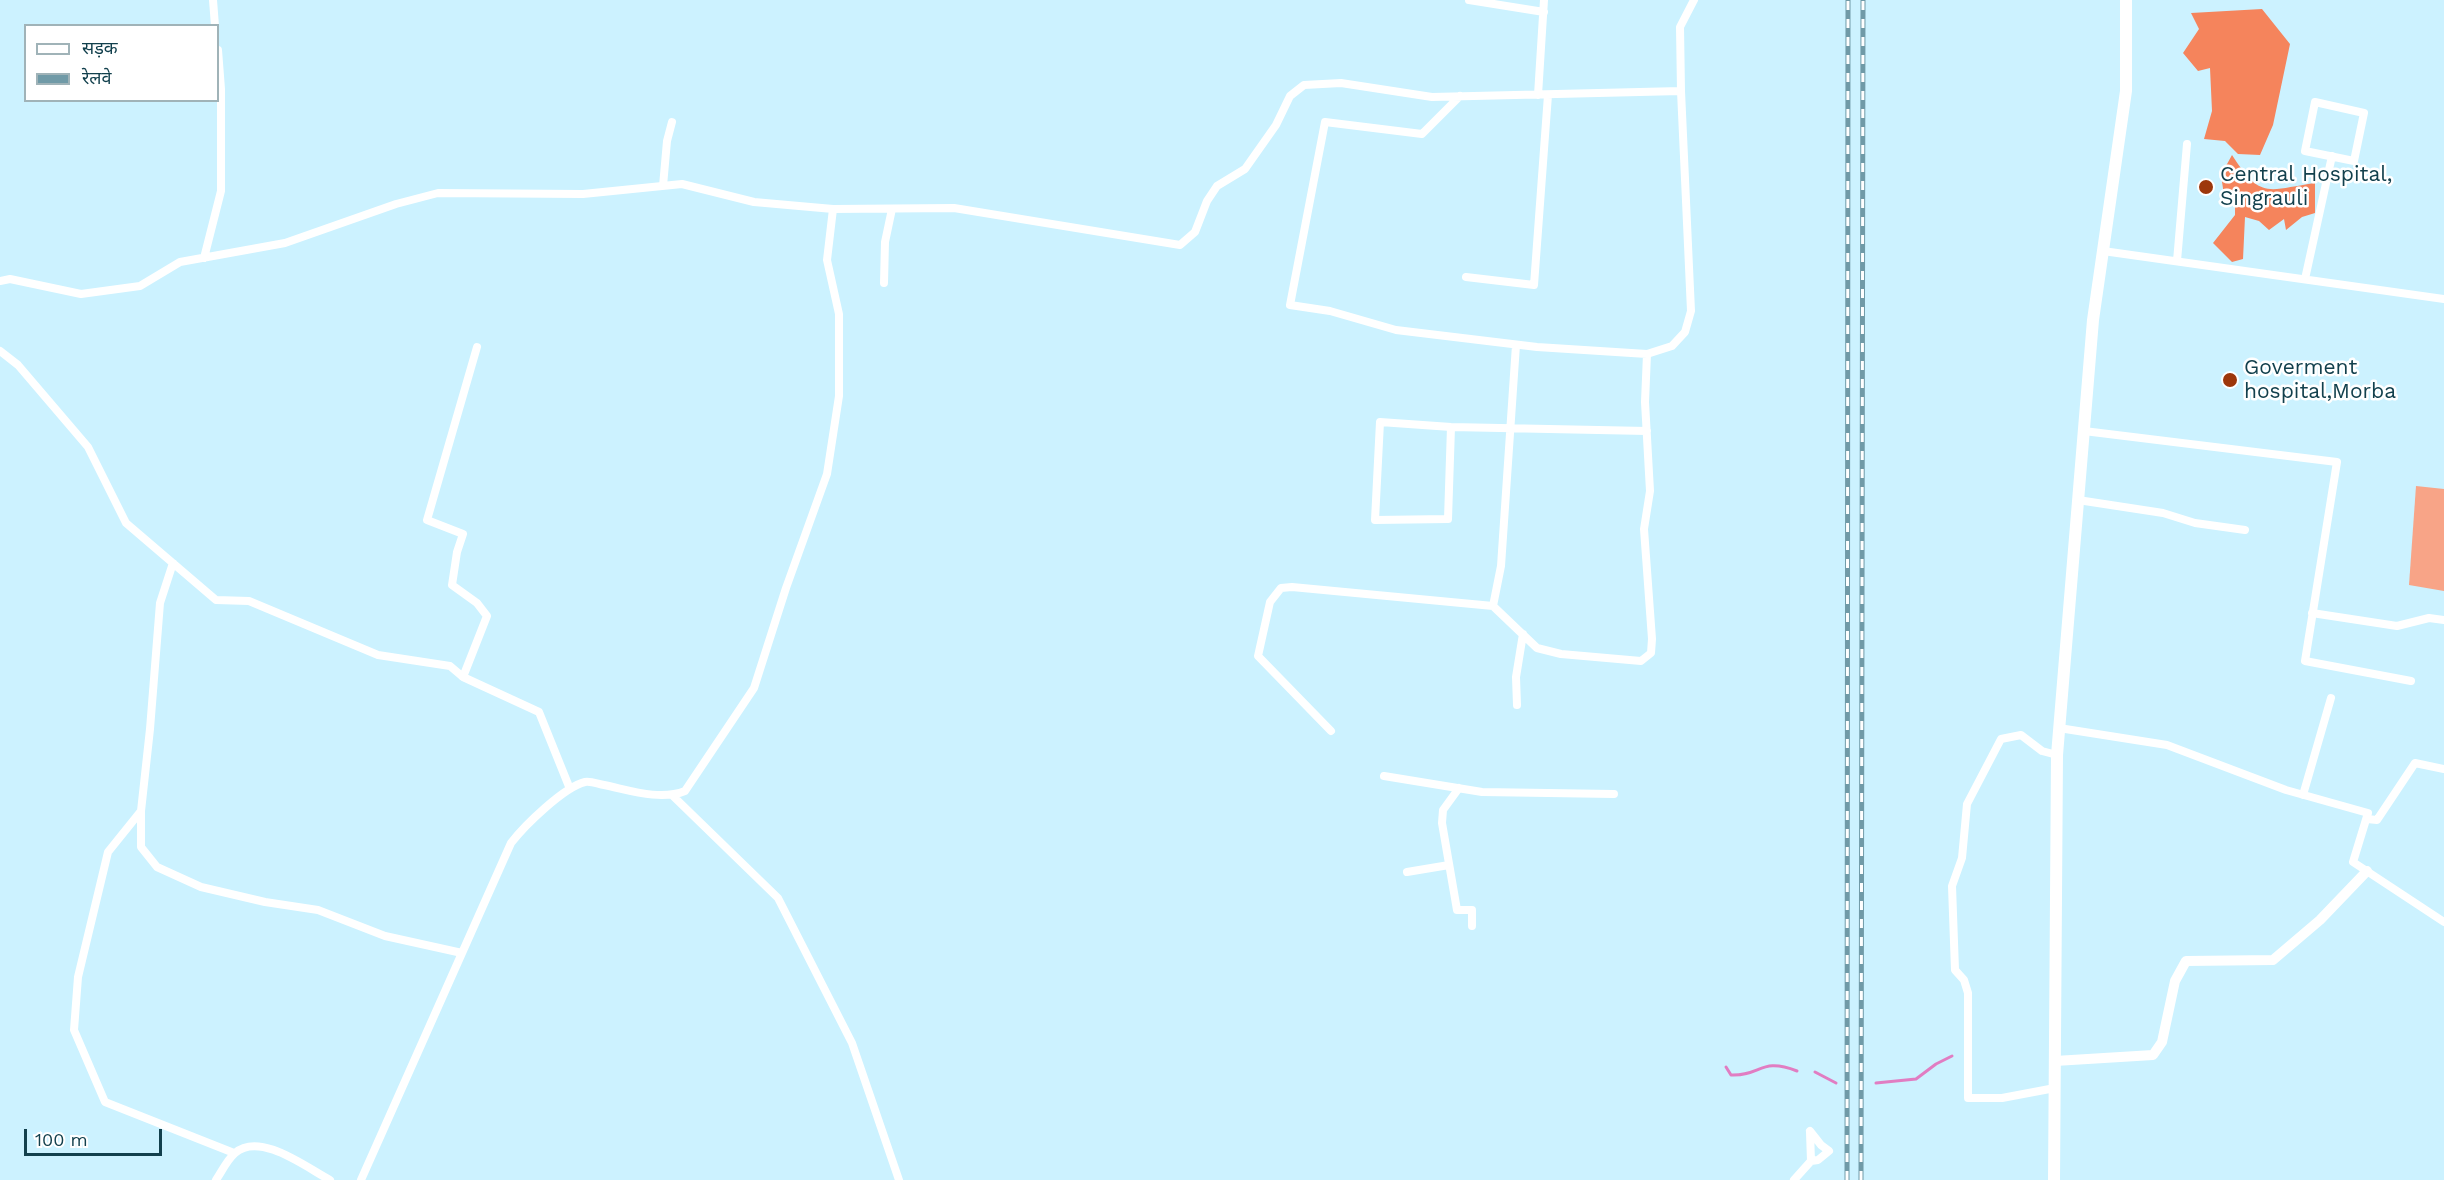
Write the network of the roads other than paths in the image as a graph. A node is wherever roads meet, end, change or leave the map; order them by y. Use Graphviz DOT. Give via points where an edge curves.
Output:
graph roads {
  1 [pos="213,0"];
  2 [pos="1469,0"];
  3 [pos="1544,0"];
  4 [pos="1694,0"];
  5 [pos="2126,0"];
  6 [pos="1544,12"];
  7 [pos="215,24"];
  8 [pos="219,63"];
  9 [pos="1681,91"];
  10 [pos="1538,95"];
  11 [pos="1548,95"];
  12 [pos="1460,96"];
  13 [pos="672,122"];
  14 [pos="2187,144"];
  15 [pos="2332,156"];
  16 [pos="663,186"];
  17 [pos="833,209"];
  18 [pos="892,209"];
  19 [pos="2103,251"];
  20 [pos="204,258"];
  21 [pos="2177,261"];
  22 [pos="1466,277"];
  23 [pos="2305,279"];
  24 [pos="0,280"];
  25 [pos="884,283"];
  26 [pos="2444,299"];
  27 [pos="1516,345"];
  28 [pos="477,347"];
  29 [pos="0,351"];
  30 [pos="1647,354"];
  31 [pos="1451,427"];
  32 [pos="1510,428"];
  33 [pos="2084,430"];
  34 [pos="1647,431"];
  35 [pos="2078,500"];
  36 [pos="2245,530"];
  37 [pos="173,563"];
  38 [pos="1493,606"];
  39 [pos="2312,613"];
  40 [pos="2444,620"];
  41 [pos="1523,634"];
  42 [pos="463,676"];
  43 [pos="2411,681"];
  44 [pos="2331,698"];
  45 [pos="1517,705"];
  46 [pos="2059,728"];
  47 [pos="1331,731"];
  48 [pos="2057,755"];
  49 [pos="2444,770"];
  50 [pos="1384,776"];
  51 [pos="1460,788"];
  52 [pos="570,789"];
  53 [pos="1614,794"];
  54 [pos="2303,795"];
  55 [pos="673,796"];
  56 [pos="141,811"];
  57 [pos="2367,819"];
  58 [pos="1449,865"];
  59 [pos="2367,871"];
  60 [pos="1407,872"];
  61 [pos="2444,922"];
  62 [pos="1472,926"];
  63 [pos="462,953"];
  64 [pos="2055,1061"];
  65 [pos="2055,1088"];
  66 [pos="234,1153"];
  67 [pos="1811,1161"];
  68 [pos="216,1180"];
  69 [pos="330,1180"];
  70 [pos="361,1180"];
  71 [pos="899,1180"];
  72 [pos="1794,1180"];
  73 [pos="2054,1180"];
  1 -- 7 [label="street"];
  2 -- 6 [label="street"];
  3 -- 6 [label="street"];
  4 -- 9 [label="street" via="1680,27"];
  5 -- 19 [label="main road" via="2126,91"];
  6 -- 10 [label="street"];
  8 -- 20 [label="street" via="221,191"];
  9 -- 11 [label="street"];
  9 -- 30 [label="street" via="1691,312 1685,332 1672,346"];
  10 -- 11 [label="street"];
  10 -- 12 [label="street"];
  11 -- 22 [label="street" via="1534,285"];
  12 -- 18 [label="street" via="1432,97 1341,83 1304,85 1290,96 1276,125 1245,169 1217,186 1195,232 1180,245 954,208"];
  12 -- 27 [label="street" via="1422,134 1325,122 1290,305 1330,311 1396,330"];
  13 -- 16 [label="street"];
  14 -- 21 [label="street"];
  15 -- 15 [label="street" via="2305,151 2315,102 2364,113 2354,161"];
  15 -- 23 [label="street"];
  16 -- 17 [label="street" via="682,184 754,202"];
  16 -- 20 [label="street" via="583,194 438,193 285,243"];
  17 -- 18 [label="street"];
  17 -- 55 [label="street" via="827,260 839,314 838,396 827,474 754,688 685,791"];
  18 -- 25 [label="street" via="885,242"];
  19 -- 21 [label="street"];
  19 -- 33 [label="main road"];
  20 -- 24 [label="street" via="180,262 140,285 81,294"];
  21 -- 23 [label="street"];
  23 -- 26 [label="street"];
  27 -- 30 [label="street"];
  27 -- 32 [label="street"];
  28 -- 42 [label="street" via="427,520 464,534 452,585 477,603 487,616"];
  29 -- 37 [label="street" via="18,365 88,447 126,523"];
  30 -- 34 [label="street"];
  31 -- 31 [label="street" via="1448,519 1375,520 1380,422"];
  31 -- 32 [label="street"];
  32 -- 34 [label="street"];
  32 -- 38 [label="street" via="1501,566"];
  33 -- 35 [label="main road"];
  33 -- 39 [label="street" via="2337,462"];
  34 -- 41 [label="street" via="1650,491 1644,529 1651,653 1641,661 1561,654 1538,648"];
  35 -- 36 [label="street"];
  35 -- 46 [label="main road"];
  37 -- 42 [label="street" via="216,600 249,601 378,655 450,666"];
  37 -- 56 [label="street" via="160,603"];
  38 -- 41 [label="street"];
  38 -- 47 [label="street" via="1281,588 1270,602 1258,656"];
  39 -- 40 [label="street" via="2397,626 2429,618"];
  39 -- 43 [label="street" via="2305,661"];
  41 -- 45 [label="street" via="1516,677"];
  42 -- 52 [label="street" via="538,712"];
  44 -- 54 [label="street"];
  46 -- 48 [label="main road"];
  46 -- 54 [label="street" via="2167,745"];
  48 -- 64 [label="main road"];
  48 -- 65 [label="street" via="2042,751 2021,735 2001,739 1967,804 1962,858 1951,902 1955,970 1968,993 1968,1098 2002,1098"];
  49 -- 57 [label="street" via="2415,763 2377,820"];
  50 -- 51 [label="street"];
  51 -- 53 [label="street" via="1482,792"];
  51 -- 58 [label="street" via="1443,810"];
  52 -- 55 [label="street" via="587,782"];
  52 -- 63 [label="street" via="524,826 511,843"];
  54 -- 57 [label="street" via="2368,813"];
  55 -- 71 [label="street" via="778,898 852,1043"];
  56 -- 63 [label="street" via="141,847 157,867 192,883 265,902 318,910 385,936"];
  56 -- 66 [label="street" via="108,852 78,977 74,1030 105,1102"];
  57 -- 59 [label="street" via="2353,862"];
  58 -- 60 [label="street"];
  58 -- 62 [label="street" via="1457,910 1472,910"];
  59 -- 61 [label="street"];
  59 -- 64 [label="street" via="2273,960 2186,961 2175,981 2162,1042 2153,1055"];
  63 -- 70 [label="street"];
  64 -- 65 [label="main road"];
  65 -- 73 [label="main road"];
  66 -- 68 [label="street"];
  66 -- 69 [label="street" via="243,1147 268,1146"];
  67 -- 72 [label="street"];
}
